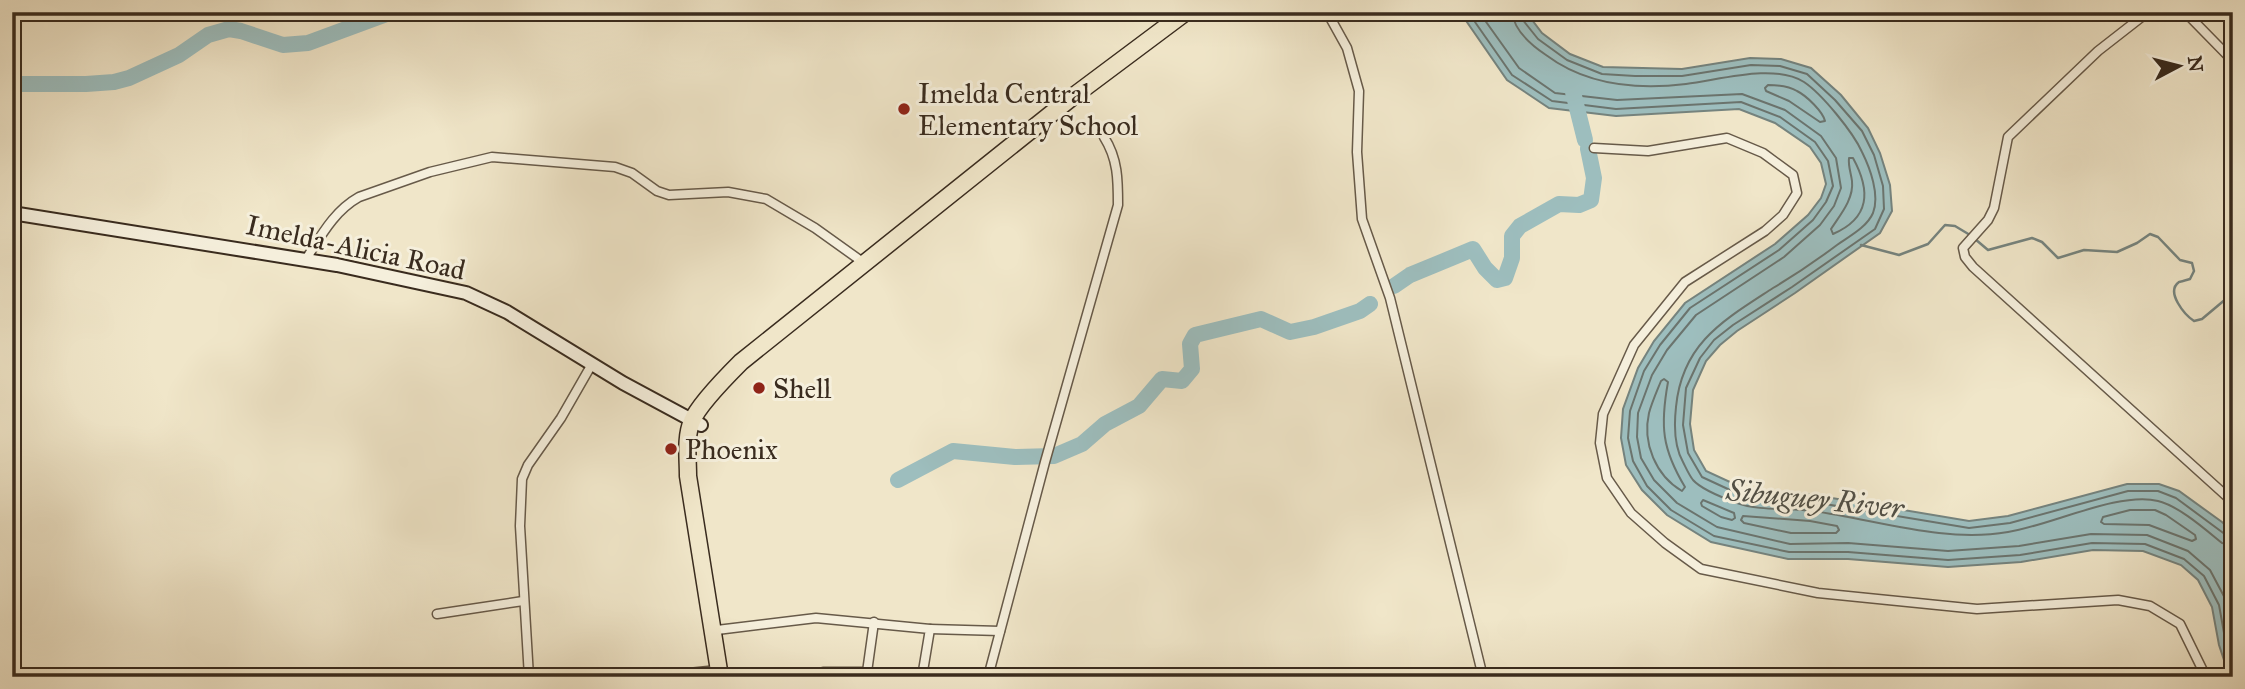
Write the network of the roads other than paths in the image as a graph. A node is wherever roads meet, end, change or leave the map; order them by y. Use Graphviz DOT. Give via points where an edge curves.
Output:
graph roads {
  1 [pos="1186,12"];
  2 [pos="1327,12"];
  3 [pos="2148,12"];
  4 [pos="2185,12"];
  5 [pos="2233,61"];
  6 [pos="1104,137"];
  7 [pos="1594,148"];
  8 [pos="12,213"];
  9 [pos="306,259"];
  10 [pos="864,263"];
  11 [pos="592,364"];
  12 [pos="696,423"];
  13 [pos="2233,502"];
  14 [pos="523,601"];
  15 [pos="437,614"];
  16 [pos="874,622"];
  17 [pos="930,628"];
  18 [pos="717,630"];
  19 [pos="1000,631"];
  20 [pos="823,672"];
  21 [pos="867,672"];
  22 [pos="721,675"];
  23 [pos="529,677"];
  24 [pos="650,677"];
  25 [pos="900,677"];
  26 [pos="922,677"];
  27 [pos="988,677"];
  28 [pos="1483,677"];
  29 [pos="2206,677"];
  1 -- 10 [label="highway"];
  2 -- 28 [label="street" via="1347,48 1359,91 1362,219 1390,298"];
  3 -- 13 [label="street" via="2098,51 2008,137 1994,208 1963,248 1973,267"];
  4 -- 5 [label="street"];
  6 -- 19 [label="street" via="1119,174 1118,205"];
  7 -- 29 [label="street" via="1648,151 1727,138 1763,153 1793,175 1797,193 1765,231 1685,282 1634,345 1603,414 1600,443 1607,478 1631,513 1656,536 1701,569 1818,593 1977,609 2118,600 2150,606 2180,624"];
  8 -- 9 [label="main road, Imelda-Alicia Road"];
  9 -- 10 [label="street" via="334,218 359,197 467,162 502,157 615,167 669,195 728,192 766,199"];
  9 -- 11 [label="main road, Imelda-Alicia Road" via="466,293 507,312"];
  10 -- 12 [label="highway" via="741,362 709,399"];
  11 -- 12 [label="main road, Imelda-Alicia Road"];
  11 -- 14 [label="street" via="522,479"];
  12 -- 18 [label="highway" via="694,471"];
  12 -- 22 [label="highway" via="688,443 688,476"];
  14 -- 15 [label="street"];
  14 -- 23 [label="street"];
  16 -- 17 [label="street"];
  16 -- 18 [label="street" via="793,619"];
  16 -- 21 [label="street"];
  17 -- 19 [label="street"];
  17 -- 26 [label="street"];
  18 -- 22 [label="highway"];
  19 -- 27 [label="street"];
  20 -- 21 [label="street"];
  21 -- 25 [label="street"];
  22 -- 24 [label="street"];
}
